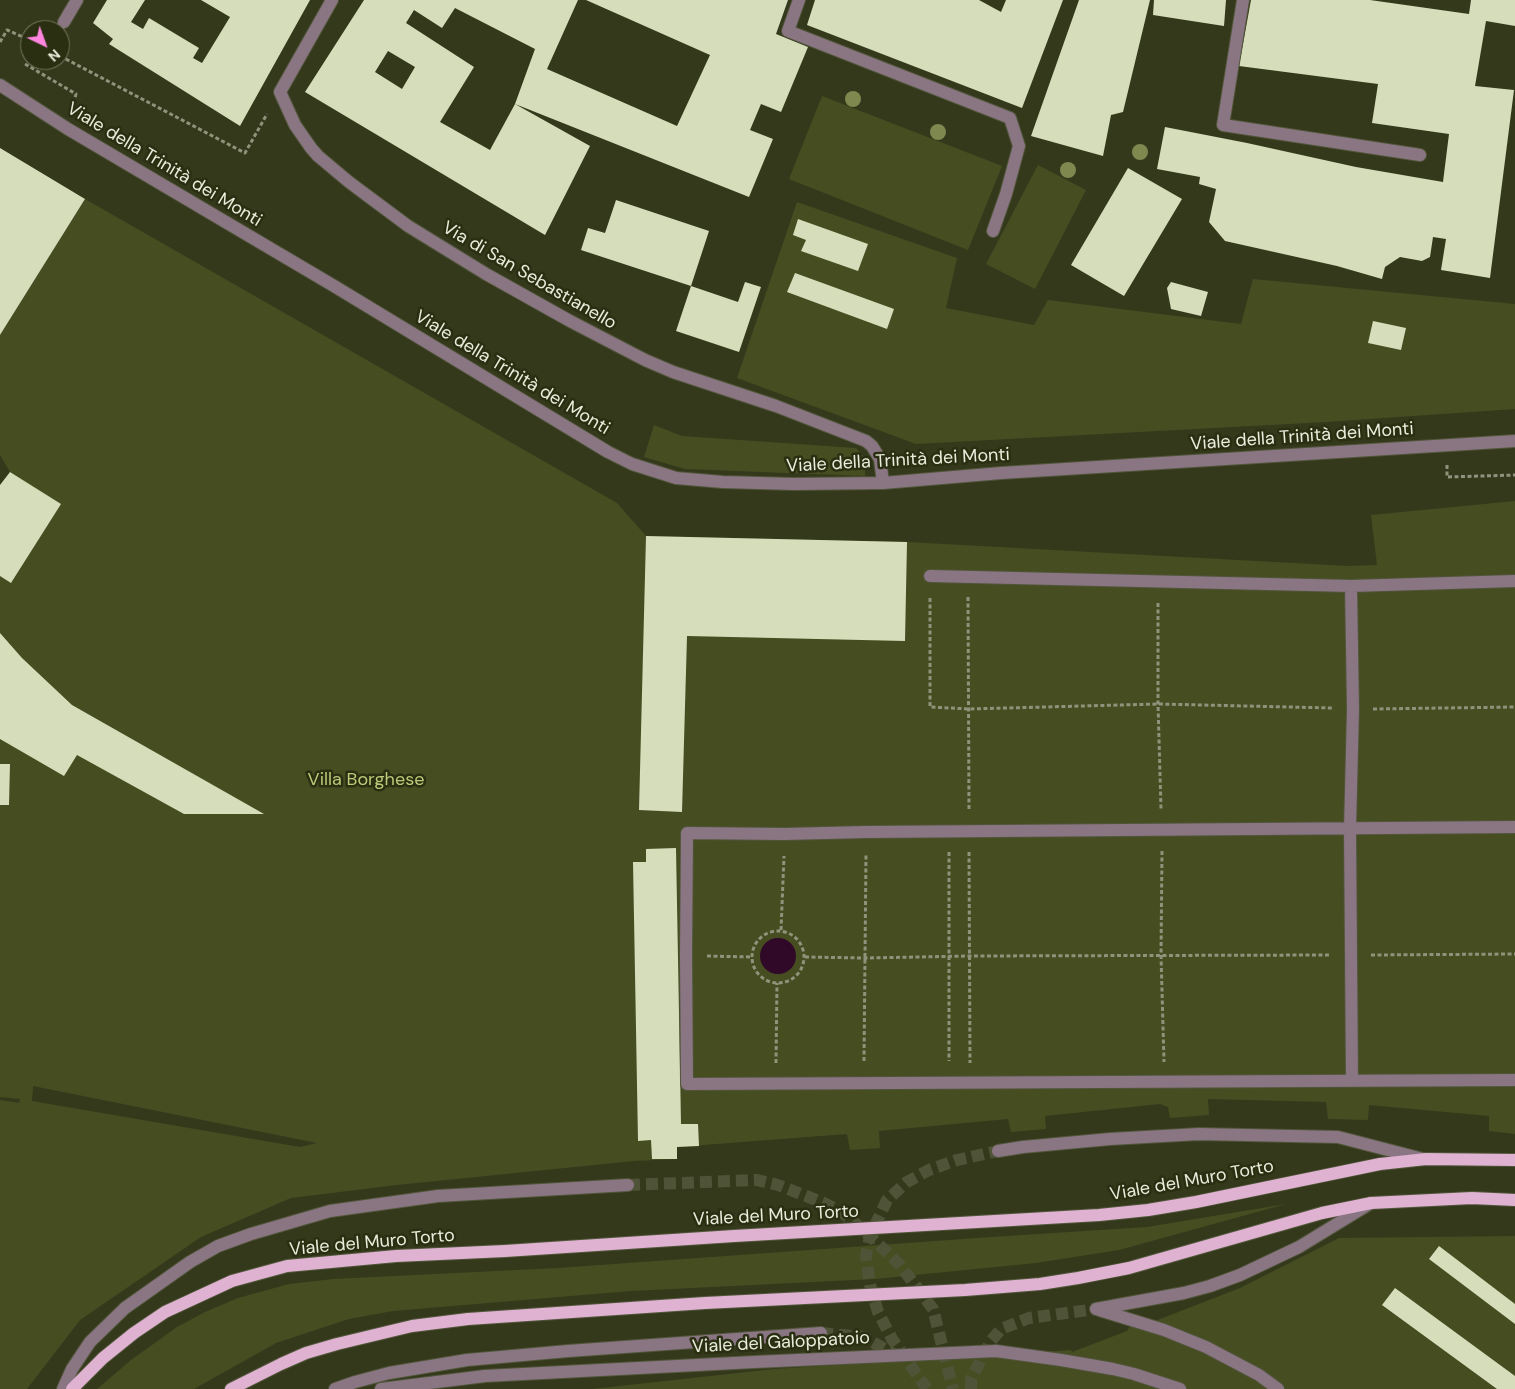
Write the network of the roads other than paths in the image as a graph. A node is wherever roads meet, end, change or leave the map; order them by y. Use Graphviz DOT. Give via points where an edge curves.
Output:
graph roads {
  1 [pos="77,0"];
  2 [pos="332,0"];
  3 [pos="799,0"];
  4 [pos="1243,0"];
  5 [pos="65,20"];
  6 [pos="0,85"];
  7 [pos="1420,155"];
  8 [pos="993,231"];
  9 [pos="1515,441"];
  10 [pos="883,483"];
  11 [pos="930,576"];
  12 [pos="1515,581"];
  13 [pos="1351,586"];
  14 [pos="1515,827"];
  15 [pos="1350,829"];
  16 [pos="1352,1080"];
  17 [pos="1515,1080"];
  18 [pos="998,1151"];
  19 [pos="1426,1159"];
  20 [pos="1515,1160"];
  21 [pos="628,1185"];
  22 [pos="1515,1200"];
  23 [pos="1371,1203"];
  24 [pos="821,1333"];
  25 [pos="63,1389"];
  26 [pos="72,1389"];
  27 [pos="231,1389"];
  28 [pos="335,1389"];
  29 [pos="381,1389"];
  30 [pos="1180,1389"];
  31 [pos="1278,1389"];
  1 -- 5 [label="street"];
  2 -- 10 [label="street, Via di San Sebastianello" via="280,92 296,125 324,161 408,226 494,279 645,360 866,441 880,459"];
  3 -- 8 [label="street" via="788,31 1010,118 1019,146"];
  4 -- 7 [label="street" via="1223,125"];
  6 -- 10 [label="street, Viale della Trinità dei Monti" via="632,464 676,478 723,482"];
  9 -- 10 [label="street, Viale della Trinità dei Monti"];
  11 -- 13 [label="street"];
  12 -- 13 [label="street"];
  13 -- 15 [label="street" via="1353,709"];
  14 -- 15 [label="street"];
  15 -- 16 [label="street"];
  15 -- 16 [label="street" via="687,833 687,1084"];
  16 -- 17 [label="street"];
  18 -- 19 [label="street" via="1110,1139 1199,1134 1338,1137"];
  19 -- 20 [label="main road, Viale del Muro Torto"];
  19 -- 26 [label="main road, Viale del Muro Torto" via="1357,1167 1196,1202 1099,1215 396,1256 287,1266 232,1281 165,1312 103,1358"];
  21 -- 25 [label="street" via="418,1199 330,1210 250,1234 218,1246 190,1262 125,1308 90,1342"];
  22 -- 23 [label="main road" via="1472,1198"];
  23 -- 27 [label="main road" via="1322,1213 1129,1268 1040,1284 705,1303 468,1319 412,1326 306,1353"];
  23 -- 31 [label="street" via="1317,1237 1240,1275 1184,1293 1096,1309 1192,1341"];
  24 -- 28 [label="street, Viale del Galoppatoio" via="467,1360 389,1373"];
  29 -- 30 [label="street, Viale del Galoppatoio" via="485,1376 996,1351 1113,1369"];
}
